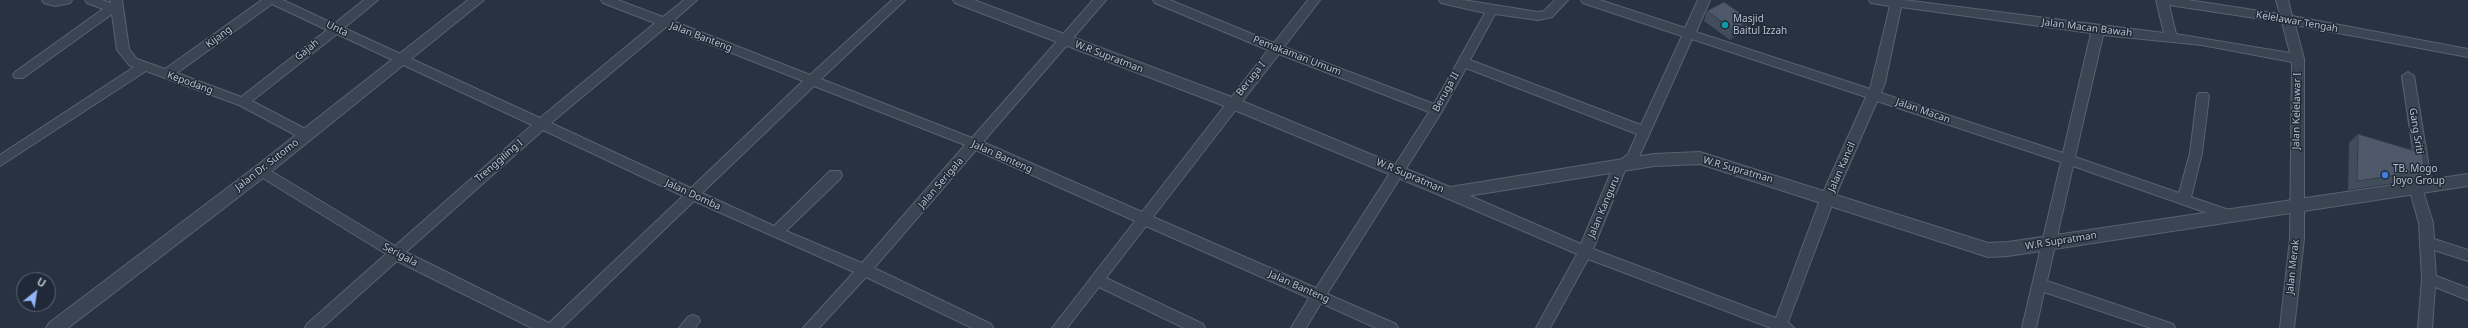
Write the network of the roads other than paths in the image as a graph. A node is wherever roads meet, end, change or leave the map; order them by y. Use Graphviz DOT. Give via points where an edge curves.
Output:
graph roads {
  1 [pos="48,0"];
  2 [pos="66,0"];
  3 [pos="91,0"];
  4 [pos="270,0"];
  5 [pos="274,0"];
  6 [pos="372,0"];
  7 [pos="477,0"];
  8 [pos="608,0"];
  9 [pos="691,0"];
  10 [pos="899,0"];
  11 [pos="960,0"];
  12 [pos="1100,0"];
  13 [pos="1159,0"];
  14 [pos="1314,0"];
  15 [pos="1445,0"];
  16 [pos="1562,0"];
  17 [pos="1587,0"];
  18 [pos="1704,0"];
  19 [pos="1875,0"];
  20 [pos="2162,0"];
  21 [pos="2282,0"];
  22 [pos="1896,4"];
  23 [pos="116,6"];
  24 [pos="1492,10"];
  25 [pos="2286,19"];
  26 [pos="663,23"];
  27 [pos="334,28"];
  28 [pos="2098,29"];
  29 [pos="1688,34"];
  30 [pos="2171,37"];
  31 [pos="1066,41"];
  32 [pos="1275,48"];
  33 [pos="2468,53"];
  34 [pos="2298,59"];
  35 [pos="401,60"];
  36 [pos="1463,62"];
  37 [pos="143,67"];
  38 [pos="167,74"];
  39 [pos="19,75"];
  40 [pos="2408,76"];
  41 [pos="812,80"];
  42 [pos="1874,95"];
  43 [pos="2203,96"];
  44 [pos="243,102"];
  45 [pos="1232,103"];
  46 [pos="1437,110"];
  47 [pos="541,125"];
  48 [pos="1643,131"];
  49 [pos="306,135"];
  50 [pos="975,144"];
  51 [pos="2067,159"];
  52 [pos="0,161"];
  53 [pos="1621,165"];
  54 [pos="1398,170"];
  55 [pos="261,171"];
  56 [pos="834,175"];
  57 [pos="2468,180"];
  58 [pos="2420,187"];
  59 [pos="1449,193"];
  60 [pos="694,195"];
  61 [pos="1828,197"];
  62 [pos="2184,200"];
  63 [pos="2296,205"];
  64 [pos="2230,216"];
  65 [pos="1144,219"];
  66 [pos="776,233"];
  67 [pos="2048,242"];
  68 [pos="2427,242"];
  69 [pos="1585,252"];
  70 [pos="395,253"];
  71 [pos="2468,256"];
  72 [pos="864,270"];
  73 [pos="2429,279"];
  74 [pos="1098,280"];
  75 [pos="2039,284"];
  76 [pos="2468,294"];
  77 [pos="1318,296"];
  78 [pos="1782,327"];
  79 [pos="55,328"];
  80 [pos="312,328"];
  81 [pos="545,328"];
  82 [pos="553,328"];
  83 [pos="810,328"];
  84 [pos="986,328"];
  85 [pos="1059,328"];
  86 [pos="1198,328"];
  87 [pos="1298,328"];
  88 [pos="1391,328"];
  89 [pos="1543,328"];
  90 [pos="2030,328"];
  91 [pos="2168,328"];
  92 [pos="2287,328"];
  93 [pos="2425,328"];
  1 -- 2 [label="street"];
  3 -- 23 [label="street"];
  4 -- 38 [label="street, Kijang"];
  5 -- 27 [label="street, Unta"];
  6 -- 27 [label="street, Gajah"];
  7 -- 35 [label="street, Jalan Dr. Sutomo"];
  8 -- 26 [label="street, Jalan Banteng"];
  9 -- 26 [label="street, Trenggiling I"];
  10 -- 41 [label="street"];
  11 -- 31 [label="street, W.R Supratman"];
  12 -- 31 [label="street, Jalan Serigala"];
  13 -- 32 [label="street, Pemakaman Umum"];
  14 -- 32 [label="street, Beruga I"];
  15 -- 24 [label="street"];
  16 -- 24 [label="street" via="1548,14 1538,16"];
  17 -- 29 [label="street, Jalan Macan"];
  18 -- 29 [label="street, Jalan Kanguru"];
  19 -- 22 [label="street, Jalan Macan Bawah"];
  20 -- 25 [label="street, Kelelawar Tengah"];
  20 -- 30 [label="street, Kelelawar Tengah"];
  21 -- 25 [label="street, Jalan Kelelawar I"];
  22 -- 28 [label="street, Jalan Macan Bawah"];
  22 -- 42 [label="street, Jalan Kancil" via="1879,84"];
  23 -- 37 [label="street, Kepodang" via="123,50 133,62"];
  23 -- 39 [label="street"];
  24 -- 36 [label="street, Beruga II"];
  25 -- 33 [label="street, Kelelawar Tengah"];
  25 -- 34 [label="street, Jalan Kelelawar I"];
  26 -- 41 [label="street, Jalan Banteng"];
  26 -- 47 [label="street, Trenggiling I"];
  27 -- 35 [label="street, Unta"];
  27 -- 44 [label="street, Gajah"];
  28 -- 30 [label="street, Jalan Macan Bawah"];
  28 -- 51 [label="street"];
  29 -- 42 [label="street, Jalan Macan"];
  29 -- 48 [label="street, Jalan Kanguru"];
  30 -- 34 [label="street, Jalan Macan Bawah"];
  31 -- 45 [label="street, W.R Supratman"];
  31 -- 50 [label="street, Jalan Serigala"];
  32 -- 45 [label="street, Beruga I"];
  32 -- 46 [label="street, Pemakaman Umum"];
  34 -- 63 [label="street, Jalan Kelelawar I"];
  35 -- 47 [label="street, Jalan Domba"];
  35 -- 49 [label="street, Jalan Dr. Sutomo"];
  36 -- 46 [label="street, Beruga II"];
  36 -- 48 [label="street"];
  37 -- 38 [label="street, Kepodang"];
  37 -- 52 [label="street"];
  38 -- 44 [label="street, Kepodang"];
  40 -- 58 [label="street, Gang Sriti"];
  41 -- 50 [label="street, Jalan Banteng"];
  41 -- 60 [label="street"];
  42 -- 51 [label="street, Jalan Macan"];
  42 -- 61 [label="street, Jalan Kancil"];
  43 -- 62 [label="street" via="2196,153"];
  44 -- 49 [label="street, Kepodang"];
  45 -- 54 [label="street, W.R Supratman"];
  45 -- 65 [label="street, Beruga I"];
  46 -- 54 [label="street, Beruga II"];
  47 -- 60 [label="street, Jalan Domba"];
  47 -- 70 [label="street, Trenggiling I"];
  48 -- 53 [label="street, Jalan Kanguru" via="1633,157"];
  49 -- 55 [label="street, Jalan Dr. Sutomo"];
  50 -- 65 [label="street, Jalan Banteng"];
  50 -- 72 [label="street, Jalan Serigala"];
  51 -- 62 [label="street, Jalan Macan"];
  51 -- 67 [label="street"];
  53 -- 59 [label="street, W.R Supratman"];
  53 -- 61 [label="street, W.R Supratman" via="1669,158 1700,158"];
  53 -- 69 [label="street, Jalan Kanguru"];
  54 -- 59 [label="street, W.R Supratman"];
  54 -- 77 [label="street, Beruga II"];
  55 -- 70 [label="street, Serigala"];
  55 -- 79 [label="street, Jalan Dr. Sutomo"];
  56 -- 66 [label="street"];
  57 -- 58 [label="street, W.R Supratman"];
  58 -- 63 [label="street, W.R Supratman"];
  58 -- 68 [label="street, Gang Sriti"];
  59 -- 69 [label="street"];
  60 -- 66 [label="street, Jalan Domba"];
  60 -- 82 [label="street"];
  61 -- 67 [label="street, W.R Supratman" via="1988,250"];
  61 -- 78 [label="street, Jalan Kancil"];
  62 -- 64 [label="street, Jalan Macan"];
  63 -- 64 [label="street, W.R Supratman"];
  63 -- 92 [label="street, Jalan Merak" via="2297,239"];
  64 -- 67 [label="street, W.R Supratman"];
  65 -- 74 [label="street, Beruga I"];
  65 -- 77 [label="street, Jalan Banteng"];
  66 -- 72 [label="street, Jalan Domba"];
  67 -- 75 [label="street"];
  68 -- 71 [label="street"];
  68 -- 73 [label="street, Gang Sriti"];
  69 -- 78 [label="street"];
  69 -- 89 [label="street, Jalan Kanguru"];
  70 -- 80 [label="street, Trenggiling I"];
  70 -- 81 [label="street, Serigala"];
  72 -- 83 [label="street, Jalan Serigala"];
  72 -- 84 [label="street, Jalan Domba"];
  73 -- 76 [label="street"];
  73 -- 93 [label="street, Gang Sriti"];
  74 -- 85 [label="street, Beruga I"];
  74 -- 86 [label="street"];
  75 -- 90 [label="street"];
  75 -- 91 [label="street"];
  77 -- 87 [label="street, Beruga II"];
  77 -- 88 [label="street, Jalan Banteng"];
}
